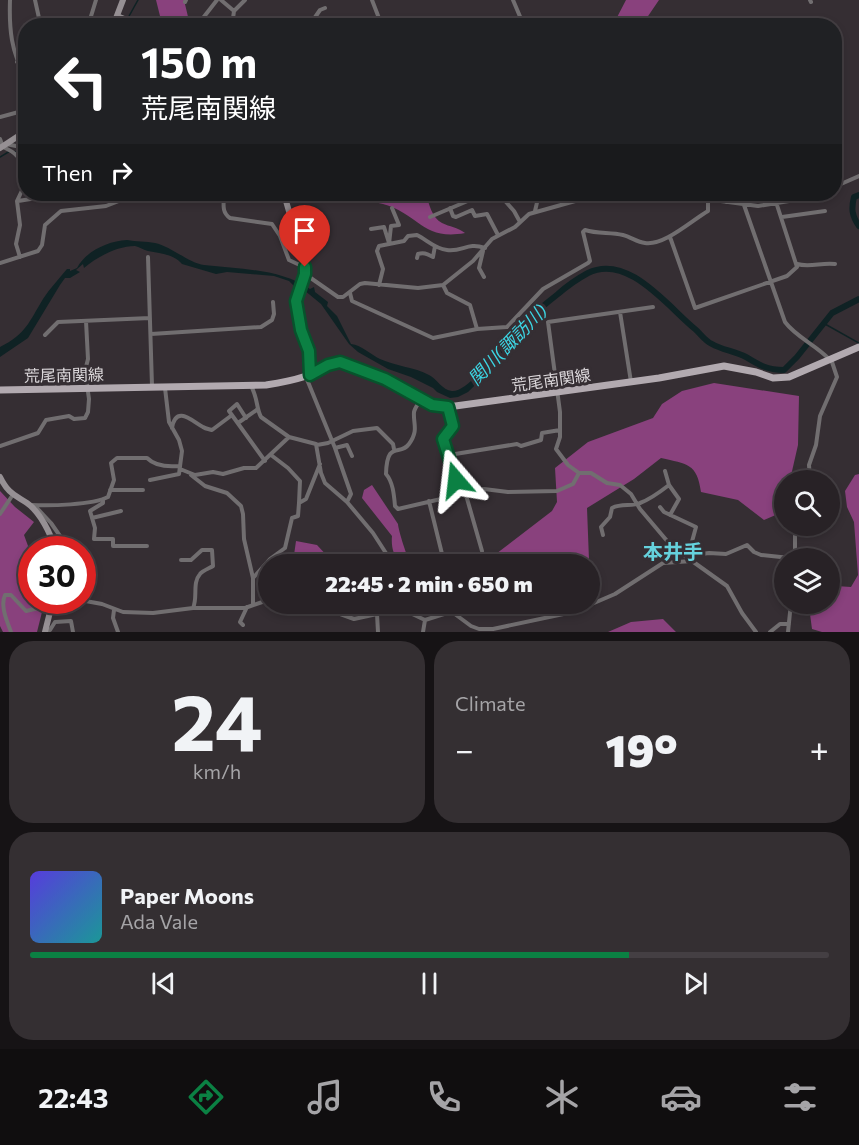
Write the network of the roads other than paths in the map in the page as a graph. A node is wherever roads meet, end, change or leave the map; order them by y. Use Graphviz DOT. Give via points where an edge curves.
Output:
graph roads {
  1 [pos="10,0"];
  2 [pos="35,0"];
  3 [pos="96,0"];
  4 [pos="123,0"];
  5 [pos="217,0"];
  6 [pos="221,0"];
  7 [pos="246,0"];
  8 [pos="372,0"];
  9 [pos="513,0"];
  10 [pos="325,8"];
  11 [pos="234,11"];
  12 [pos="117,16"];
  13 [pos="39,18"];
  14 [pos="90,18"];
  15 [pos="122,18"];
  16 [pos="203,18"];
  17 [pos="233,18"];
  18 [pos="315,18"];
  19 [pos="379,18"];
  20 [pos="521,18"];
  21 [pos="17,63"];
  22 [pos="18,112"];
  23 [pos="0,117"];
  24 [pos="18,136"];
  25 [pos="0,139"];
  26 [pos="3,146"];
  27 [pos="18,147"];
  28 [pos="18,156"];
  29 [pos="859,176"];
  30 [pos="842,184"];
  31 [pos="17,201"];
  32 [pos="120,201"];
  33 [pos="223,201"];
  34 [pos="286,201"];
  35 [pos="468,201"];
  36 [pos="505,201"];
  37 [pos="537,201"];
  38 [pos="571,201"];
  39 [pos="708,201"];
  40 [pos="717,201"];
  41 [pos="789,201"];
  42 [pos="726,202"];
  43 [pos="776,202"];
  44 [pos="744,205"];
  45 [pos="392,208"];
  46 [pos="450,208"];
  47 [pos="825,211"];
  48 [pos="535,212"];
  49 [pos="430,217"];
  50 [pos="782,217"];
  51 [pos="520,222"];
  52 [pos="371,229"];
  53 [pos="498,235"];
  54 [pos="670,237"];
  55 [pos="389,244"];
  56 [pos="435,246"];
  57 [pos="484,249"];
  58 [pos="20,257"];
  59 [pos="148,257"];
  60 [pos="417,258"];
  61 [pos="0,263"];
  62 [pos="797,264"];
  63 [pos="835,264"];
  64 [pos="304,273"];
  65 [pos="484,278"];
  66 [pos="770,281"];
  67 [pos="379,285"];
  68 [pos="443,285"];
  69 [pos="350,293"];
  70 [pos="273,302"];
  71 [pos="653,308"];
  72 [pos="620,312"];
  73 [pos="150,318"];
  74 [pos="86,321"];
  75 [pos="477,329"];
  76 [pos="151,334"];
  77 [pos="45,335"];
  78 [pos="859,347"];
  79 [pos="830,359"];
  80 [pos="308,375"];
  81 [pos="631,382"];
  82 [pos="251,385"];
  83 [pos="152,387"];
  84 [pos="165,387"];
  85 [pos="88,388"];
  86 [pos="0,390"];
  87 [pos="557,392"];
  88 [pos="421,399"];
  89 [pos="448,407"];
  90 [pos="258,409"];
  91 [pos="232,415"];
  92 [pos="246,417"];
  93 [pos="238,423"];
  94 [pos="172,429"];
  95 [pos="560,430"];
  96 [pos="289,437"];
  97 [pos="332,440"];
  98 [pos="316,445"];
  99 [pos="0,446"];
  100 [pos="335,448"];
  101 [pos="394,449"];
  102 [pos="271,455"];
  103 [pos="448,455"];
  104 [pos="352,456"];
  105 [pos="265,461"];
  106 [pos="320,464"];
  107 [pos="179,468"];
  108 [pos="809,470"];
  109 [pos="665,471"];
  110 [pos="579,473"];
  111 [pos="191,475"];
  112 [pos="0,477"];
  113 [pos="150,480"];
  114 [pos="669,485"];
  115 [pos="110,490"];
  116 [pos="143,490"];
  117 [pos="458,494"];
  118 [pos="466,495"];
  119 [pos="12,496"];
  120 [pos="103,500"];
  121 [pos="429,501"];
  122 [pos="347,502"];
  123 [pos="299,503"];
  124 [pos="637,504"];
  125 [pos="32,505"];
  126 [pos="660,507"];
  127 [pos="121,511"];
  128 [pos="0,514"];
  129 [pos="670,515"];
  130 [pos="92,518"];
  131 [pos="49,536"];
  132 [pos="60,536"];
  133 [pos="603,536"];
  134 [pos="147,546"];
  135 [pos="482,551"];
  136 [pos="388,554"];
  137 [pos="442,554"];
  138 [pos="686,556"];
  139 [pos="774,556"];
  140 [pos="181,560"];
  141 [pos="692,561"];
  142 [pos="253,578"];
  143 [pos="18,602"];
  144 [pos="96,603"];
  145 [pos="258,603"];
  146 [pos="253,604"];
  147 [pos="247,607"];
  148 [pos="193,608"];
  149 [pos="114,610"];
  150 [pos="50,614"];
  151 [pos="340,614"];
  152 [pos="377,614"];
  153 [pos="411,614"];
  154 [pos="444,614"];
  155 [pos="456,614"];
  156 [pos="790,614"];
  157 [pos="425,620"];
  158 [pos="789,624"];
  159 [pos="243,625"];
  160 [pos="46,631"];
  161 [pos="479,631"];
  162 [pos="11,632"];
  163 [pos="73,632"];
  164 [pos="118,632"];
  165 [pos="378,632"];
  166 [pos="423,632"];
  167 [pos="756,632"];
  168 [pos="770,632"];
  169 [pos="788,632"];
  1 -- 21 [label="street" via="10,32"];
  2 -- 13 [label="street"];
  3 -- 14 [label="street"];
  4 -- 12 [label="street"];
  5 -- 16 [label="street"];
  6 -- 11 [label="street"];
  7 -- 11 [label="street"];
  8 -- 19 [label="street"];
  9 -- 20 [label="street"];
  10 -- 18 [label="street"];
  11 -- 17 [label="street"];
  12 -- 15 [label="street"];
  22 -- 23 [label="street"];
  24 -- 26 [label="street"];
  25 -- 26 [label="street"];
  26 -- 27 [label="street"];
  26 -- 28 [label="street"];
  29 -- 30 [label="street"];
  31 -- 58 [label="street" via="20,225 16,244"];
  32 -- 58 [label="street" via="61,211 45,225 40,249"];
  33 -- 64 [label="street" via="230,219 272,224 289,260"];
  34 -- 64 [label="street"];
  35 -- 46 [label="street"];
  36 -- 51 [label="street"];
  37 -- 48 [label="street"];
  38 -- 48 [label="street"];
  39 -- 54 [label="street" via="708,211"];
  40 -- 42 [label="street"];
  41 -- 43 [label="street"];
  42 -- 44 [label="street"];
  43 -- 44 [label="street"];
  43 -- 50 [label="street"];
  44 -- 66 [label="street"];
  45 -- 55 [label="street" via="399,225 392,226"];
  46 -- 49 [label="street"];
  46 -- 53 [label="street" via="456,217 472,210 475,216 487,214"];
  47 -- 50 [label="street"];
  48 -- 51 [label="street"];
  50 -- 62 [label="street"];
  51 -- 53 [label="street"];
  52 -- 55 [label="street" via="384,227"];
  53 -- 57 [label="street"];
  54 -- 66 [label="street" via="695,308"];
  54 -- 75 [label="street" via="647,243 585,230 588,263 543,289 507,327"];
  55 -- 56 [label="street" via="417,235"];
  55 -- 67 [label="street" via="377,248 382,269"];
  56 -- 57 [label="street" via="450,251 472,244"];
  56 -- 60 [label="street" via="433,257 422,253"];
  57 -- 65 [label="street" via="479,268"];
  57 -- 68 [label="street"];
  58 -- 61 [label="street"];
  59 -- 73 [label="street"];
  62 -- 63 [label="street"];
  62 -- 66 [label="street" via="787,276"];
  64 -- 69 [label="street" via="338,297"];
  64 -- 80 [label="street" via="296,295 309,351"];
  66 -- 79 [label="street" via="790,329"];
  67 -- 68 [label="street"];
  67 -- 69 [label="street" via="360,284"];
  68 -- 75 [label="street" via="447,293 470,305"];
  69 -- 75 [label="street" via="352,301 433,338"];
  70 -- 76 [label="street" via="272,320 261,327"];
  71 -- 72 [label="street"];
  72 -- 81 [label="street"];
  72 -- 87 [label="street" via="548,322"];
  73 -- 74 [label="street"];
  73 -- 76 [label="street"];
  74 -- 77 [label="street" via="58,322"];
  74 -- 85 [label="street"];
  76 -- 83 [label="street"];
  78 -- 79 [label="main road, 荒尾南関線"];
  79 -- 81 [label="main road, 荒尾南関線" via="789,377 723,366"];
  79 -- 108 [label="street" via="837,377 820,416"];
  80 -- 82 [label="main road, 荒尾南関線"];
  80 -- 88 [label="main road, 荒尾南関線" via="340,362 385,379"];
  80 -- 97 [label="street"];
  81 -- 87 [label="main road, 荒尾南関線"];
  82 -- 84 [label="main road, 荒尾南関線"];
  82 -- 90 [label="street"];
  83 -- 84 [label="main road, 荒尾南関線"];
  83 -- 85 [label="main road, 荒尾南関線"];
  84 -- 94 [label="street"];
  85 -- 86 [label="main road, 荒尾南関線"];
  85 -- 99 [label="street" via="85,418 60,416 46,420 38,433"];
  87 -- 89 [label="main road, 荒尾南関線"];
  87 -- 95 [label="street"];
  88 -- 89 [label="main road, 荒尾南関線"];
  88 -- 101 [label="street" via="414,413 416,427 409,444"];
  89 -- 103 [label="street" via="453,426 443,439"];
  90 -- 92 [label="street"];
  90 -- 96 [label="street" via="261,417"];
  91 -- 92 [label="street" via="230,408 237,404"];
  91 -- 93 [label="street"];
  91 -- 94 [label="street" via="212,430 181,416"];
  92 -- 93 [label="street"];
  93 -- 105 [label="street"];
  94 -- 107 [label="street" via="182,451"];
  95 -- 103 [label="street" via="542,433 541,440 521,446"];
  95 -- 110 [label="street" via="556,448"];
  96 -- 98 [label="street"];
  96 -- 102 [label="street"];
  97 -- 98 [label="street"];
  97 -- 100 [label="street"];
  97 -- 101 [label="street" via="353,431 377,428"];
  98 -- 106 [label="street"];
  100 -- 104 [label="street" via="347,445"];
  100 -- 122 [label="street" via="351,494"];
  101 -- 121 [label="street" via="388,456 386,474 395,506"];
  102 -- 105 [label="street"];
  102 -- 123 [label="street" via="300,481"];
  103 -- 117 [label="street"];
  105 -- 111 [label="street" via="251,469"];
  106 -- 122 [label="street" via="326,483"];
  106 -- 123 [label="street" via="306,499"];
  107 -- 111 [label="street"];
  107 -- 113 [label="street" via="179,474"];
  107 -- 115 [label="street" via="147,458 117,458 111,463 114,480"];
  109 -- 114 [label="street"];
  110 -- 118 [label="street" via="573,484 557,491 484,489"];
  110 -- 124 [label="street" via="591,473 607,483 620,485"];
  111 -- 142 [label="street" via="240,504"];
  112 -- 119 [label="street"];
  114 -- 124 [label="street"];
  114 -- 129 [label="street" via="679,499"];
  115 -- 116 [label="street"];
  115 -- 120 [label="street"];
  117 -- 118 [label="street"];
  117 -- 121 [label="street"];
  118 -- 135 [label="street"];
  119 -- 125 [label="street"];
  119 -- 128 [label="street"];
  120 -- 125 [label="street"];
  120 -- 130 [label="street" via="90,511"];
  121 -- 137 [label="street"];
  122 -- 136 [label="street"];
  123 -- 142 [label="street" via="285,548"];
  124 -- 133 [label="street" via="612,508 601,528"];
  124 -- 138 [label="street" via="668,542"];
  125 -- 131 [label="street"];
  125 -- 132 [label="street"];
  126 -- 129 [label="street"];
  127 -- 130 [label="street"];
  129 -- 138 [label="street" via="696,527"];
  130 -- 134 [label="street" via="94,539 113,539 113,546"];
  138 -- 139 [label="street" via="732,553 747,545 761,555"];
  138 -- 141 [label="street"];
  140 -- 148 [label="street" via="191,560 202,550 212,550 213,566 200,574"];
  141 -- 161 [label="street" via="663,563 615,594 573,612"];
  141 -- 167 [label="street" via="728,586"];
  142 -- 146 [label="street"];
  143 -- 162 [label="street" via="11,595 3,601"];
  144 -- 149 [label="street"];
  145 -- 146 [label="street"];
  146 -- 147 [label="street"];
  147 -- 148 [label="street"];
  147 -- 159 [label="street" via="240,622"];
  148 -- 149 [label="street" via="153,614"];
  149 -- 164 [label="street"];
  150 -- 160 [label="street"];
  151 -- 152 [label="street" via="354,619"];
  152 -- 165 [label="street"];
  153 -- 157 [label="street"];
  154 -- 157 [label="street"];
  155 -- 161 [label="street"];
  156 -- 158 [label="street"];
  157 -- 166 [label="street"];
  158 -- 168 [label="street" via="780,624"];
  158 -- 169 [label="street"];
  160 -- 163 [label="street" via="55,622 68,620"];
}
